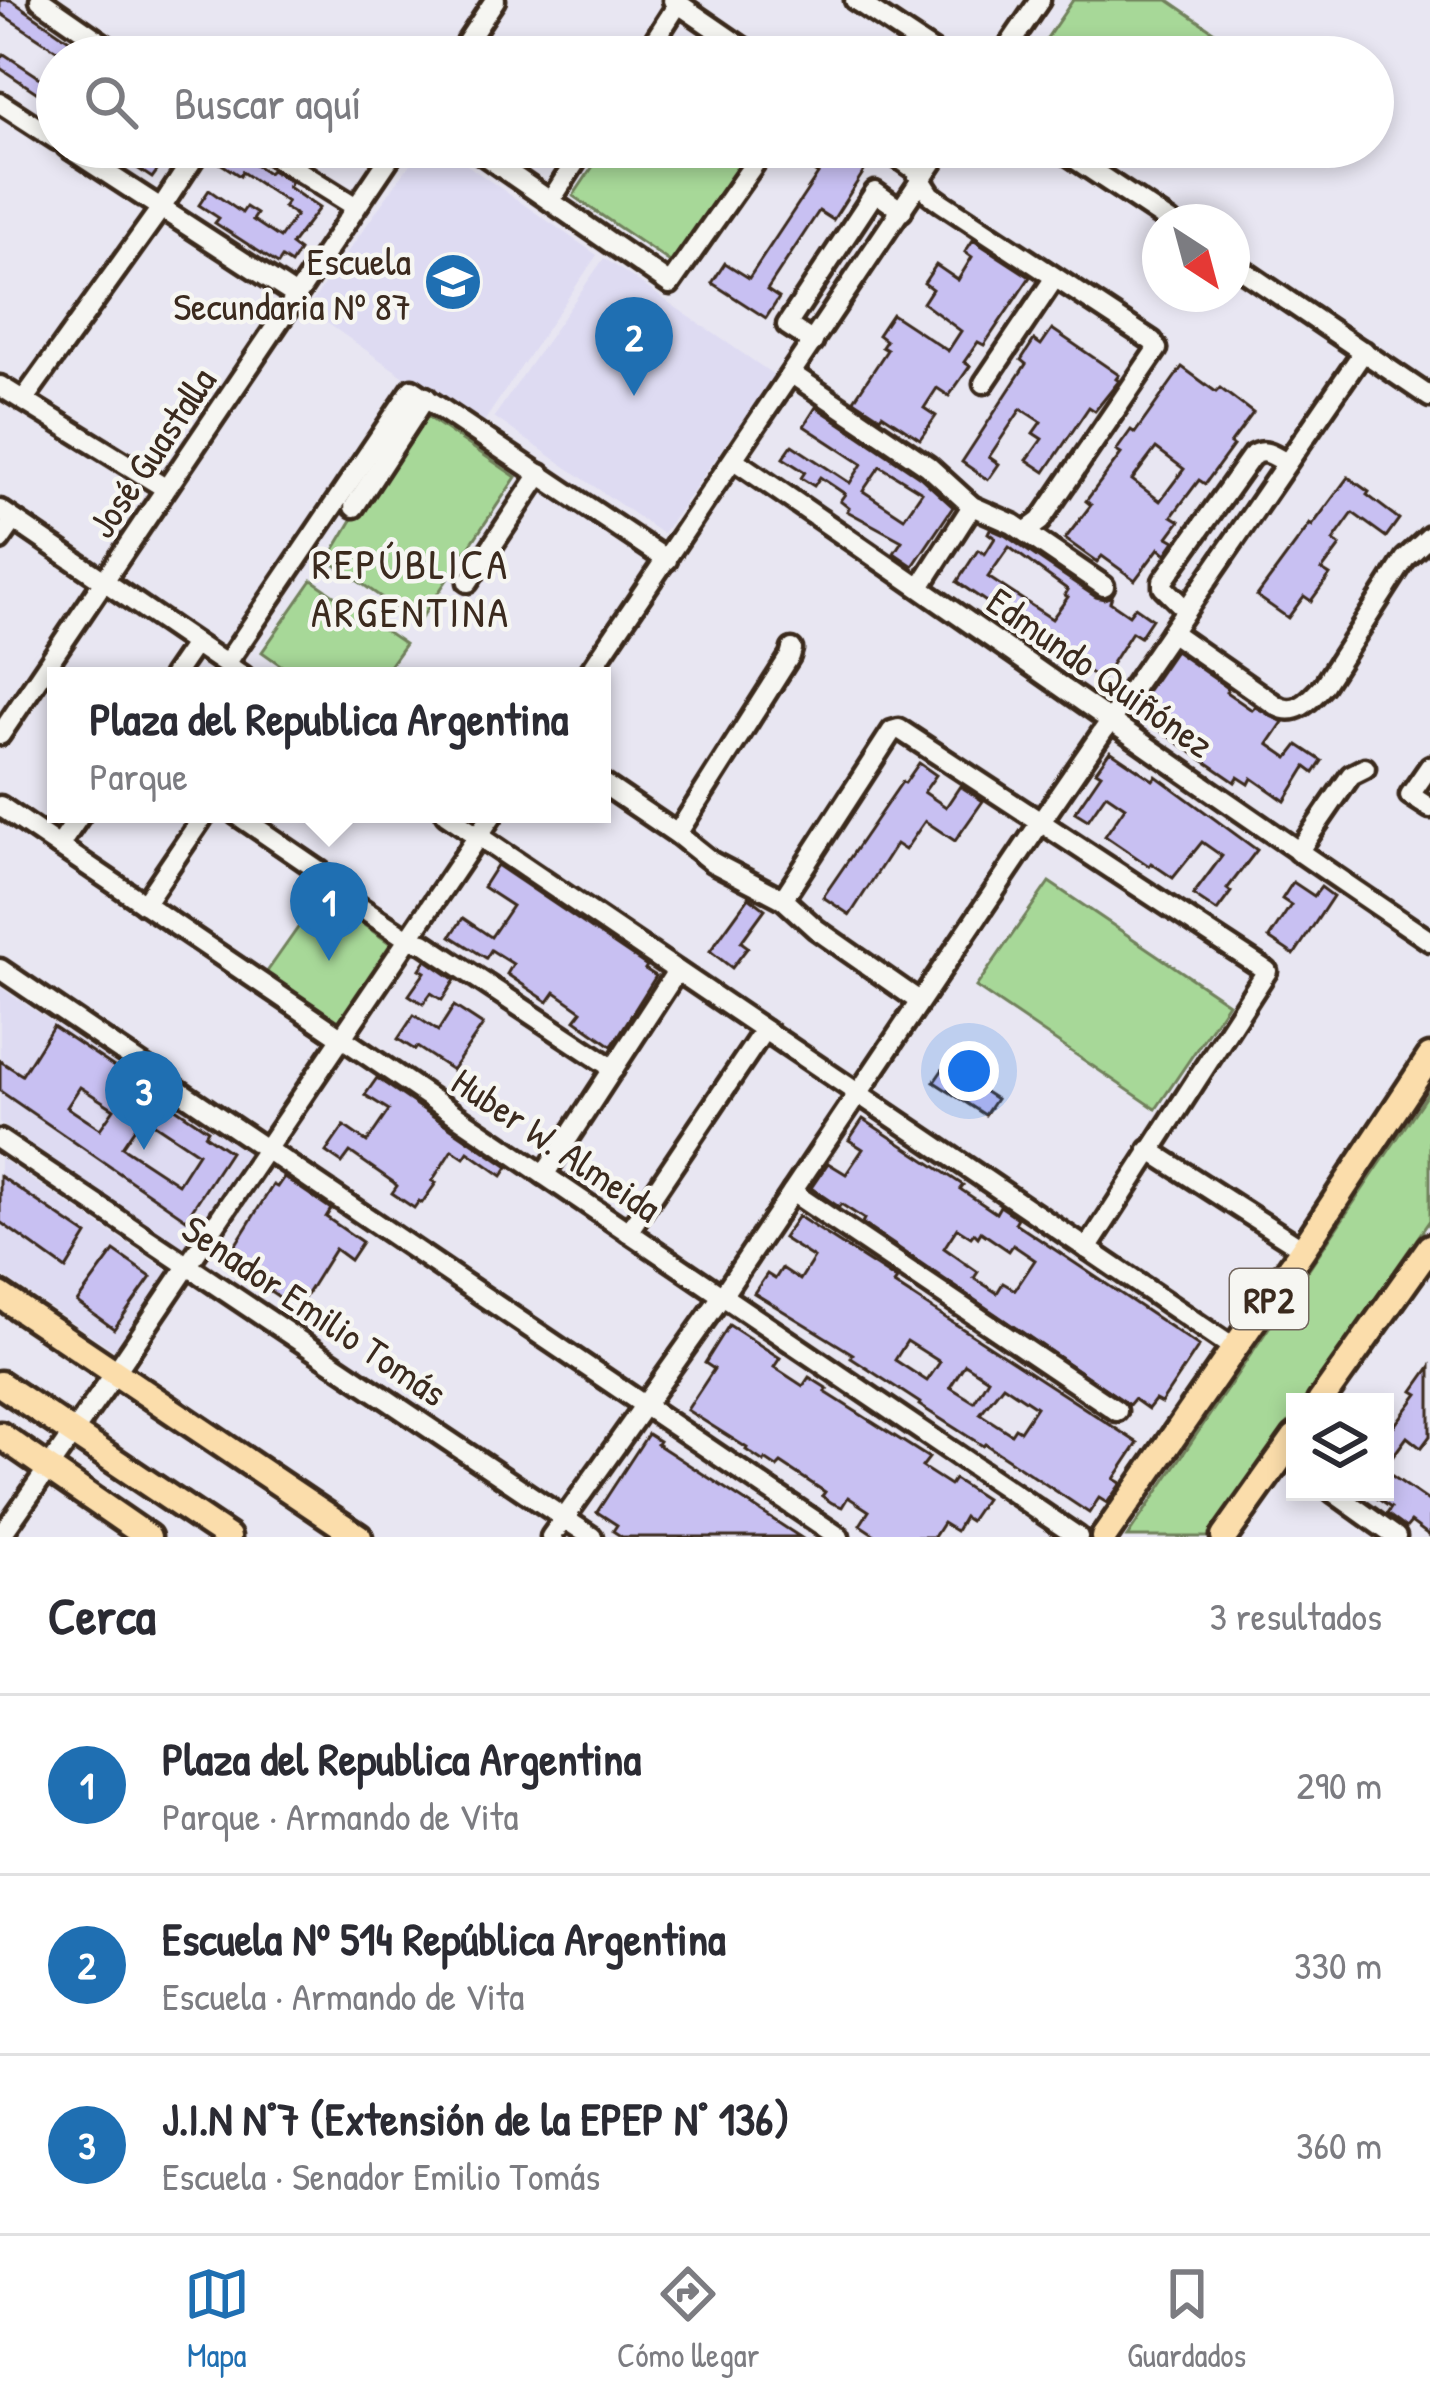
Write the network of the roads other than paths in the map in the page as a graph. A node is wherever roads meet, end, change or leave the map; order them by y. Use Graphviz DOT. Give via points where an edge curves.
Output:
graph roads {
  1 [pos="40,0"];
  2 [pos="495,0"];
  3 [pos="855,0"];
  4 [pos="1040,0"];
  5 [pos="675,2"];
  6 [pos="92,36"];
  7 [pos="471,36"];
  8 [pos="656,36"];
  9 [pos="725,36"];
  10 [pos="909,36"];
  11 [pos="1015,36"];
  12 [pos="0,104"];
  13 [pos="36,127"];
  14 [pos="99,168"];
  15 [pos="187,168"];
  16 [pos="293,168"];
  17 [pos="383,168"];
  18 [pos="503,168"];
  19 [pos="572,168"];
  20 [pos="751,168"];
  21 [pos="913,168"];
  22 [pos="931,168"];
  23 [pos="1089,168"];
  24 [pos="923,180"];
  25 [pos="551,200"];
  26 [pos="1143,204"];
  27 [pos="161,208"];
  28 [pos="356,208"];
  29 [pos="902,211"];
  30 [pos="1250,275"];
  31 [pos="1054,279"];
  32 [pos="296,296"];
  33 [pos="813,342"];
  34 [pos="1364,350"];
  35 [pos="792,374"];
  36 [pos="984,383"];
  37 [pos="0,386"];
  38 [pos="426,397"];
  39 [pos="1430,397"];
  40 [pos="24,399"];
  41 [pos="734,460"];
  42 [pos="1285,462"];
  43 [pos="540,474"];
  44 [pos="166,488"];
  45 [pos="972,506"];
  46 [pos="354,507"];
  47 [pos="7,515"];
  48 [pos="1025,532"];
  49 [pos="1430,536"];
  50 [pos="0,540"];
  51 [pos="667,560"];
  52 [pos="104,581"];
  53 [pos="468,582"];
  54 [pos="1104,586"];
  55 [pos="920,587"];
  56 [pos="1186,610"];
  57 [pos="1171,632"];
  58 [pos="195,644"];
  59 [pos="792,649"];
  60 [pos="226,664"];
  61 [pos="179,667"];
  62 [pos="230,667"];
  63 [pos="593,667"];
  64 [pos="1112,719"];
  65 [pos="0,735"];
  66 [pos="1430,766"];
  67 [pos="1365,768"];
  68 [pos="611,789"];
  69 [pos="0,806"];
  70 [pos="1430,808"];
  71 [pos="75,823"];
  72 [pos="199,823"];
  73 [pos="249,823"];
  74 [pos="460,823"];
  75 [pos="487,823"];
  76 [pos="1040,823"];
  77 [pos="677,834"];
  78 [pos="479,836"];
  79 [pos="59,846"];
  80 [pos="1298,852"];
  81 [pos="783,898"];
  82 [pos="144,904"];
  83 [pos="408,939"];
  84 [pos="1430,940"];
  85 [pos="0,969"];
  86 [pos="677,971"];
  87 [pos="919,1001"];
  88 [pos="764,1030"];
  89 [pos="342,1038"];
  90 [pos="1430,1058"];
  91 [pos="614,1069"];
  92 [pos="858,1094"];
  93 [pos="0,1140"];
  94 [pos="1149,1150"];
  95 [pos="266,1151"];
  96 [pos="544,1175"];
  97 [pos="792,1192"];
  98 [pos="628,1232"];
  99 [pos="1430,1247"];
  100 [pos="1087,1249"];
  101 [pos="1304,1250"];
  102 [pos="188,1264"];
  103 [pos="0,1295"];
  104 [pos="722,1296"];
  105 [pos="1235,1349"];
  106 [pos="115,1373"];
  107 [pos="0,1384"];
  108 [pos="1326,1393"];
  109 [pos="643,1406"];
  110 [pos="1117,1411"];
  111 [pos="73,1434"];
  112 [pos="0,1436"];
  113 [pos="1286,1458"];
  114 [pos="49,1469"];
  115 [pos="1346,1501"];
  116 [pos="564,1518"];
  117 [pos="0,1537"];
  118 [pos="148,1537"];
  119 [pos="228,1537"];
  120 [pos="359,1537"];
  121 [pos="551,1537"];
  122 [pos="592,1537"];
  123 [pos="839,1537"];
  124 [pos="1078,1537"];
  125 [pos="1104,1537"];
  126 [pos="1224,1537"];
  127 [pos="1396,1537"];
  1 -- 6 [label="street"];
  2 -- 7 [label="street"];
  3 -- 10 [label="street"];
  4 -- 11 [label="street"];
  5 -- 8 [label="street"];
  5 -- 9 [label="street"];
  12 -- 13 [label="street"];
  14 -- 27 [label="street"];
  15 -- 27 [label="street"];
  16 -- 28 [label="street"];
  17 -- 28 [label="street, José Guastalla"];
  18 -- 25 [label="street"];
  19 -- 25 [label="street"];
  20 -- 25 [label="street" via="670,284"];
  21 -- 24 [label="street"];
  22 -- 24 [label="street"];
  23 -- 26 [label="street"];
  24 -- 29 [label="street"];
  24 -- 31 [label="street" via="942,203"];
  27 -- 32 [label="street"];
  27 -- 40 [label="street"];
  28 -- 32 [label="street, José Guastalla"];
  29 -- 33 [label="street"];
  29 -- 33 [label="street" via="875,193 787,326"];
  30 -- 34 [label="street"];
  31 -- 36 [label="street"];
  31 -- 48 [label="street" via="1157,349"];
  32 -- 44 [label="street, José Guastalla"];
  33 -- 35 [label="street"];
  34 -- 39 [label="street"];
  34 -- 42 [label="street"];
  35 -- 41 [label="street"];
  35 -- 45 [label="street" via="928,466"];
  37 -- 40 [label="street"];
  38 -- 43 [label="street"];
  38 -- 46 [label="street"];
  38 -- 60 [label="street" via="412,389"];
  40 -- 44 [label="street"];
  41 -- 51 [label="street"];
  41 -- 55 [label="street, Edmundo Quiñónez"];
  42 -- 56 [label="street"];
  42 -- 56 [label="street" via="1266,451 1251,457 1163,581"];
  43 -- 51 [label="street"];
  43 -- 53 [label="street"];
  44 -- 52 [label="street, José Guastalla"];
  45 -- 48 [label="street"];
  45 -- 55 [label="street"];
  47 -- 50 [label="street"];
  47 -- 52 [label="street"];
  48 -- 54 [label="street"];
  49 -- 57 [label="street" via="1405,559 1324,685 1294,710"];
  51 -- 63 [label="street"];
  52 -- 58 [label="street"];
  52 -- 65 [label="street, José Guastalla"];
  55 -- 64 [label="street, Edmundo Quiñónez"];
  56 -- 57 [label="street"];
  57 -- 64 [label="street"];
  58 -- 60 [label="street"];
  58 -- 61 [label="street"];
  59 -- 77 [label="street"];
  60 -- 62 [label="street"];
  64 -- 76 [label="street"];
  64 -- 80 [label="street, Edmundo Quiñónez"];
  66 -- 70 [label="street" via="1410,795"];
  67 -- 80 [label="street" via="1351,775"];
  68 -- 77 [label="street"];
  69 -- 79 [label="street, Huber W. Almeida"];
  71 -- 79 [label="street"];
  72 -- 82 [label="street"];
  73 -- 83 [label="street"];
  74 -- 78 [label="street"];
  75 -- 78 [label="street"];
  76 -- 81 [label="street" via="892,731"];
  76 -- 87 [label="street"];
  76 -- 94 [label="street" via="1267,970"];
  77 -- 81 [label="street"];
  78 -- 83 [label="street"];
  78 -- 86 [label="street"];
  79 -- 82 [label="street, Huber W. Almeida"];
  80 -- 84 [label="street, Edmundo Quiñónez"];
  81 -- 87 [label="street"];
  82 -- 89 [label="street, Huber W. Almeida"];
  83 -- 89 [label="street"];
  83 -- 91 [label="street"];
  85 -- 95 [label="street"];
  86 -- 88 [label="street"];
  86 -- 91 [label="street"];
  87 -- 92 [label="street"];
  88 -- 92 [label="street"];
  88 -- 98 [label="street"];
  89 -- 95 [label="street"];
  89 -- 96 [label="street, Huber W. Almeida"];
  90 -- 101 [label="main road, RP2"];
  91 -- 96 [label="street"];
  92 -- 97 [label="street"];
  92 -- 100 [label="street"];
  93 -- 102 [label="street, Senador Emilio Tomás"];
  94 -- 100 [label="street"];
  94 -- 101 [label="street"];
  95 -- 102 [label="street"];
  95 -- 109 [label="street"];
  96 -- 98 [label="street, Huber W. Almeida"];
  97 -- 104 [label="street"];
  97 -- 110 [label="street"];
  98 -- 104 [label="street, Huber W. Almeida"];
  99 -- 108 [label="main road, RP2"];
  100 -- 105 [label="street"];
  101 -- 105 [label="main road, RP2"];
  102 -- 106 [label="street"];
  102 -- 116 [label="street, Senador Emilio Tomás"];
  103 -- 106 [label="main road"];
  104 -- 109 [label="street"];
  104 -- 124 [label="street, Huber W. Almeida"];
  105 -- 125 [label="main road, RP2"];
  106 -- 111 [label="street"];
  106 -- 120 [label="main road"];
  107 -- 111 [label="main road"];
  109 -- 116 [label="street"];
  109 -- 123 [label="street"];
  111 -- 114 [label="street"];
  111 -- 119 [label="main road"];
  112 -- 114 [label="main road"];
  113 -- 126 [label="main road"];
  114 -- 117 [label="street"];
  114 -- 118 [label="main road"];
  115 -- 127 [label="street"];
  116 -- 121 [label="street"];
  116 -- 122 [label="street, Senador Emilio Tomás"];
}
